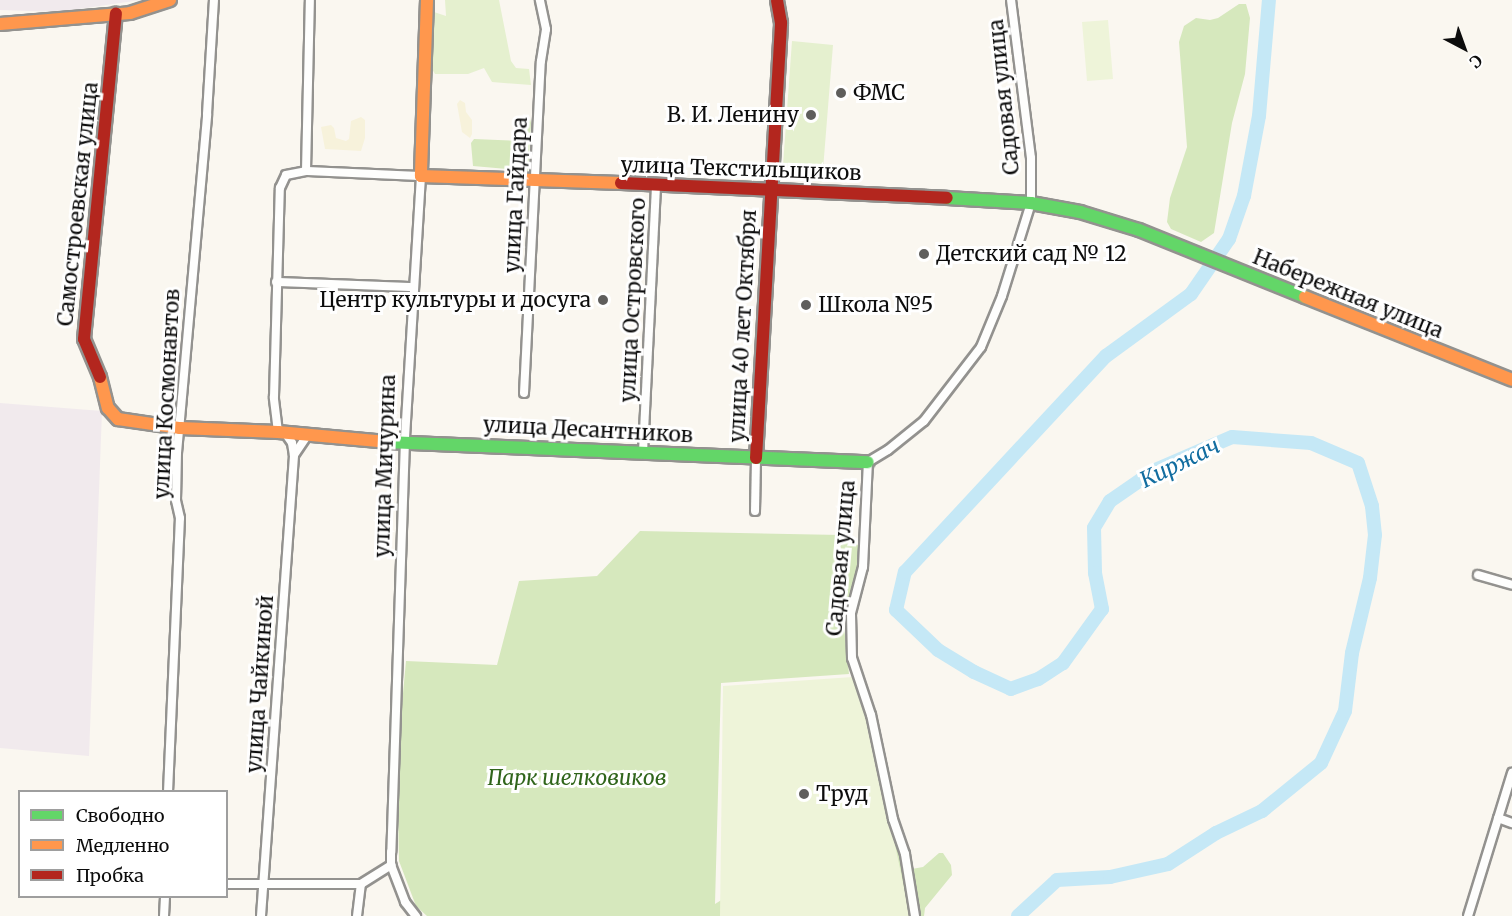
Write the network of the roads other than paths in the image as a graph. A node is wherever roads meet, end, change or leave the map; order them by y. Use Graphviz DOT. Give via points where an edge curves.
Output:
graph roads {
  1 [pos="170,0"];
  2 [pos="214,0"];
  3 [pos="310,0"];
  4 [pos="427,0"];
  5 [pos="540,0"];
  6 [pos="777,0"];
  7 [pos="1011,0"];
  8 [pos="116,14"];
  9 [pos="0,24"];
  10 [pos="306,171"];
  11 [pos="421,176"];
  12 [pos="535,180"];
  13 [pos="656,185"];
  14 [pos="771,188"];
  15 [pos="1031,202"];
  16 [pos="1169,242"];
  17 [pos="276,282"];
  18 [pos="412,286"];
  19 [pos="1512,381"];
  20 [pos="524,393"];
  21 [pos="180,428"];
  22 [pos="281,432"];
  23 [pos="307,436"];
  24 [pos="405,440"];
  25 [pos="643,452"];
  26 [pos="294,455"];
  27 [pos="756,458"];
  28 [pos="868,462"];
  29 [pos="755,511"];
  30 [pos="1478,575"];
  31 [pos="1512,585"];
  32 [pos="1512,773"];
  33 [pos="168,790"];
  34 [pos="1498,818"];
  35 [pos="1512,823"];
  36 [pos="391,865"];
  37 [pos="228,884"];
  38 [pos="361,884"];
  39 [pos="264,885"];
  40 [pos="165,898"];
  41 [pos="164,916"];
  42 [pos="261,916"];
  43 [pos="357,916"];
  44 [pos="416,916"];
  45 [pos="915,916"];
  46 [pos="1468,916"];
  1 -- 8 [label="street"];
  2 -- 21 [label="street, улица Космонавтов"];
  3 -- 10 [label="street"];
  4 -- 11 [label="street, улица Мичурина"];
  5 -- 12 [label="street, улица Гайдара" via="546,28"];
  6 -- 14 [label="street, улица 40 лет Октября" via="781,23"];
  7 -- 15 [label="street, Садовая улица" via="1031,158"];
  8 -- 9 [label="street"];
  8 -- 21 [label="street, Самостроевская улица" via="84,339 108,408 124,421"];
  10 -- 11 [label="street, улица Текстильщиков"];
  10 -- 17 [label="street, улица Чайкиной" via="290,172 280,182"];
  11 -- 12 [label="street, улица Текстильщиков"];
  11 -- 18 [label="street, улица Мичурина"];
  12 -- 13 [label="street, улица Текстильщиков"];
  12 -- 20 [label="street, улица Гайдара"];
  13 -- 14 [label="street, улица Текстильщиков"];
  13 -- 25 [label="street, улица Островского"];
  14 -- 15 [label="street, улица Текстильщиков"];
  14 -- 27 [label="street, улица 40 лет Октября"];
  15 -- 16 [label="street, улица Текстильщиков" via="1080,212"];
  15 -- 28 [label="street, Садовая улица" via="1002,296 981,347 924,421"];
  16 -- 19 [label="street, Набережная улица"];
  17 -- 18 [label="street"];
  17 -- 22 [label="street, улица Чайкиной" via="274,397"];
  18 -- 24 [label="street, улица Мичурина"];
  21 -- 22 [label="street"];
  21 -- 33 [label="street, улица Космонавтов"];
  22 -- 23 [label="street, улица Десантников"];
  22 -- 26 [label="street, улица Чайкиной" via="292,443"];
  23 -- 24 [label="street, улица Десантников"];
  23 -- 26 [label="street"];
  24 -- 25 [label="street, улица Десантников"];
  24 -- 36 [label="street, улица Мичурина"];
  25 -- 27 [label="street, улица Десантников"];
  26 -- 39 [label="street, улица Чайкиной"];
  27 -- 28 [label="street, улица Десантников"];
  27 -- 29 [label="street, улица 40 лет Октября"];
  28 -- 45 [label="street, Садовая улица" via="863,567 849,631 852,657 871,715 893,819 905,854"];
  30 -- 31 [label="street"];
  32 -- 34 [label="street"];
  34 -- 35 [label="street"];
  34 -- 46 [label="street"];
  36 -- 38 [label="street"];
  36 -- 44 [label="street" via="405,902"];
  37 -- 39 [label="street"];
  38 -- 39 [label="street"];
  38 -- 43 [label="street"];
  39 -- 42 [label="street, улица Чайкиной"];
  40 -- 41 [label="street"];
}
